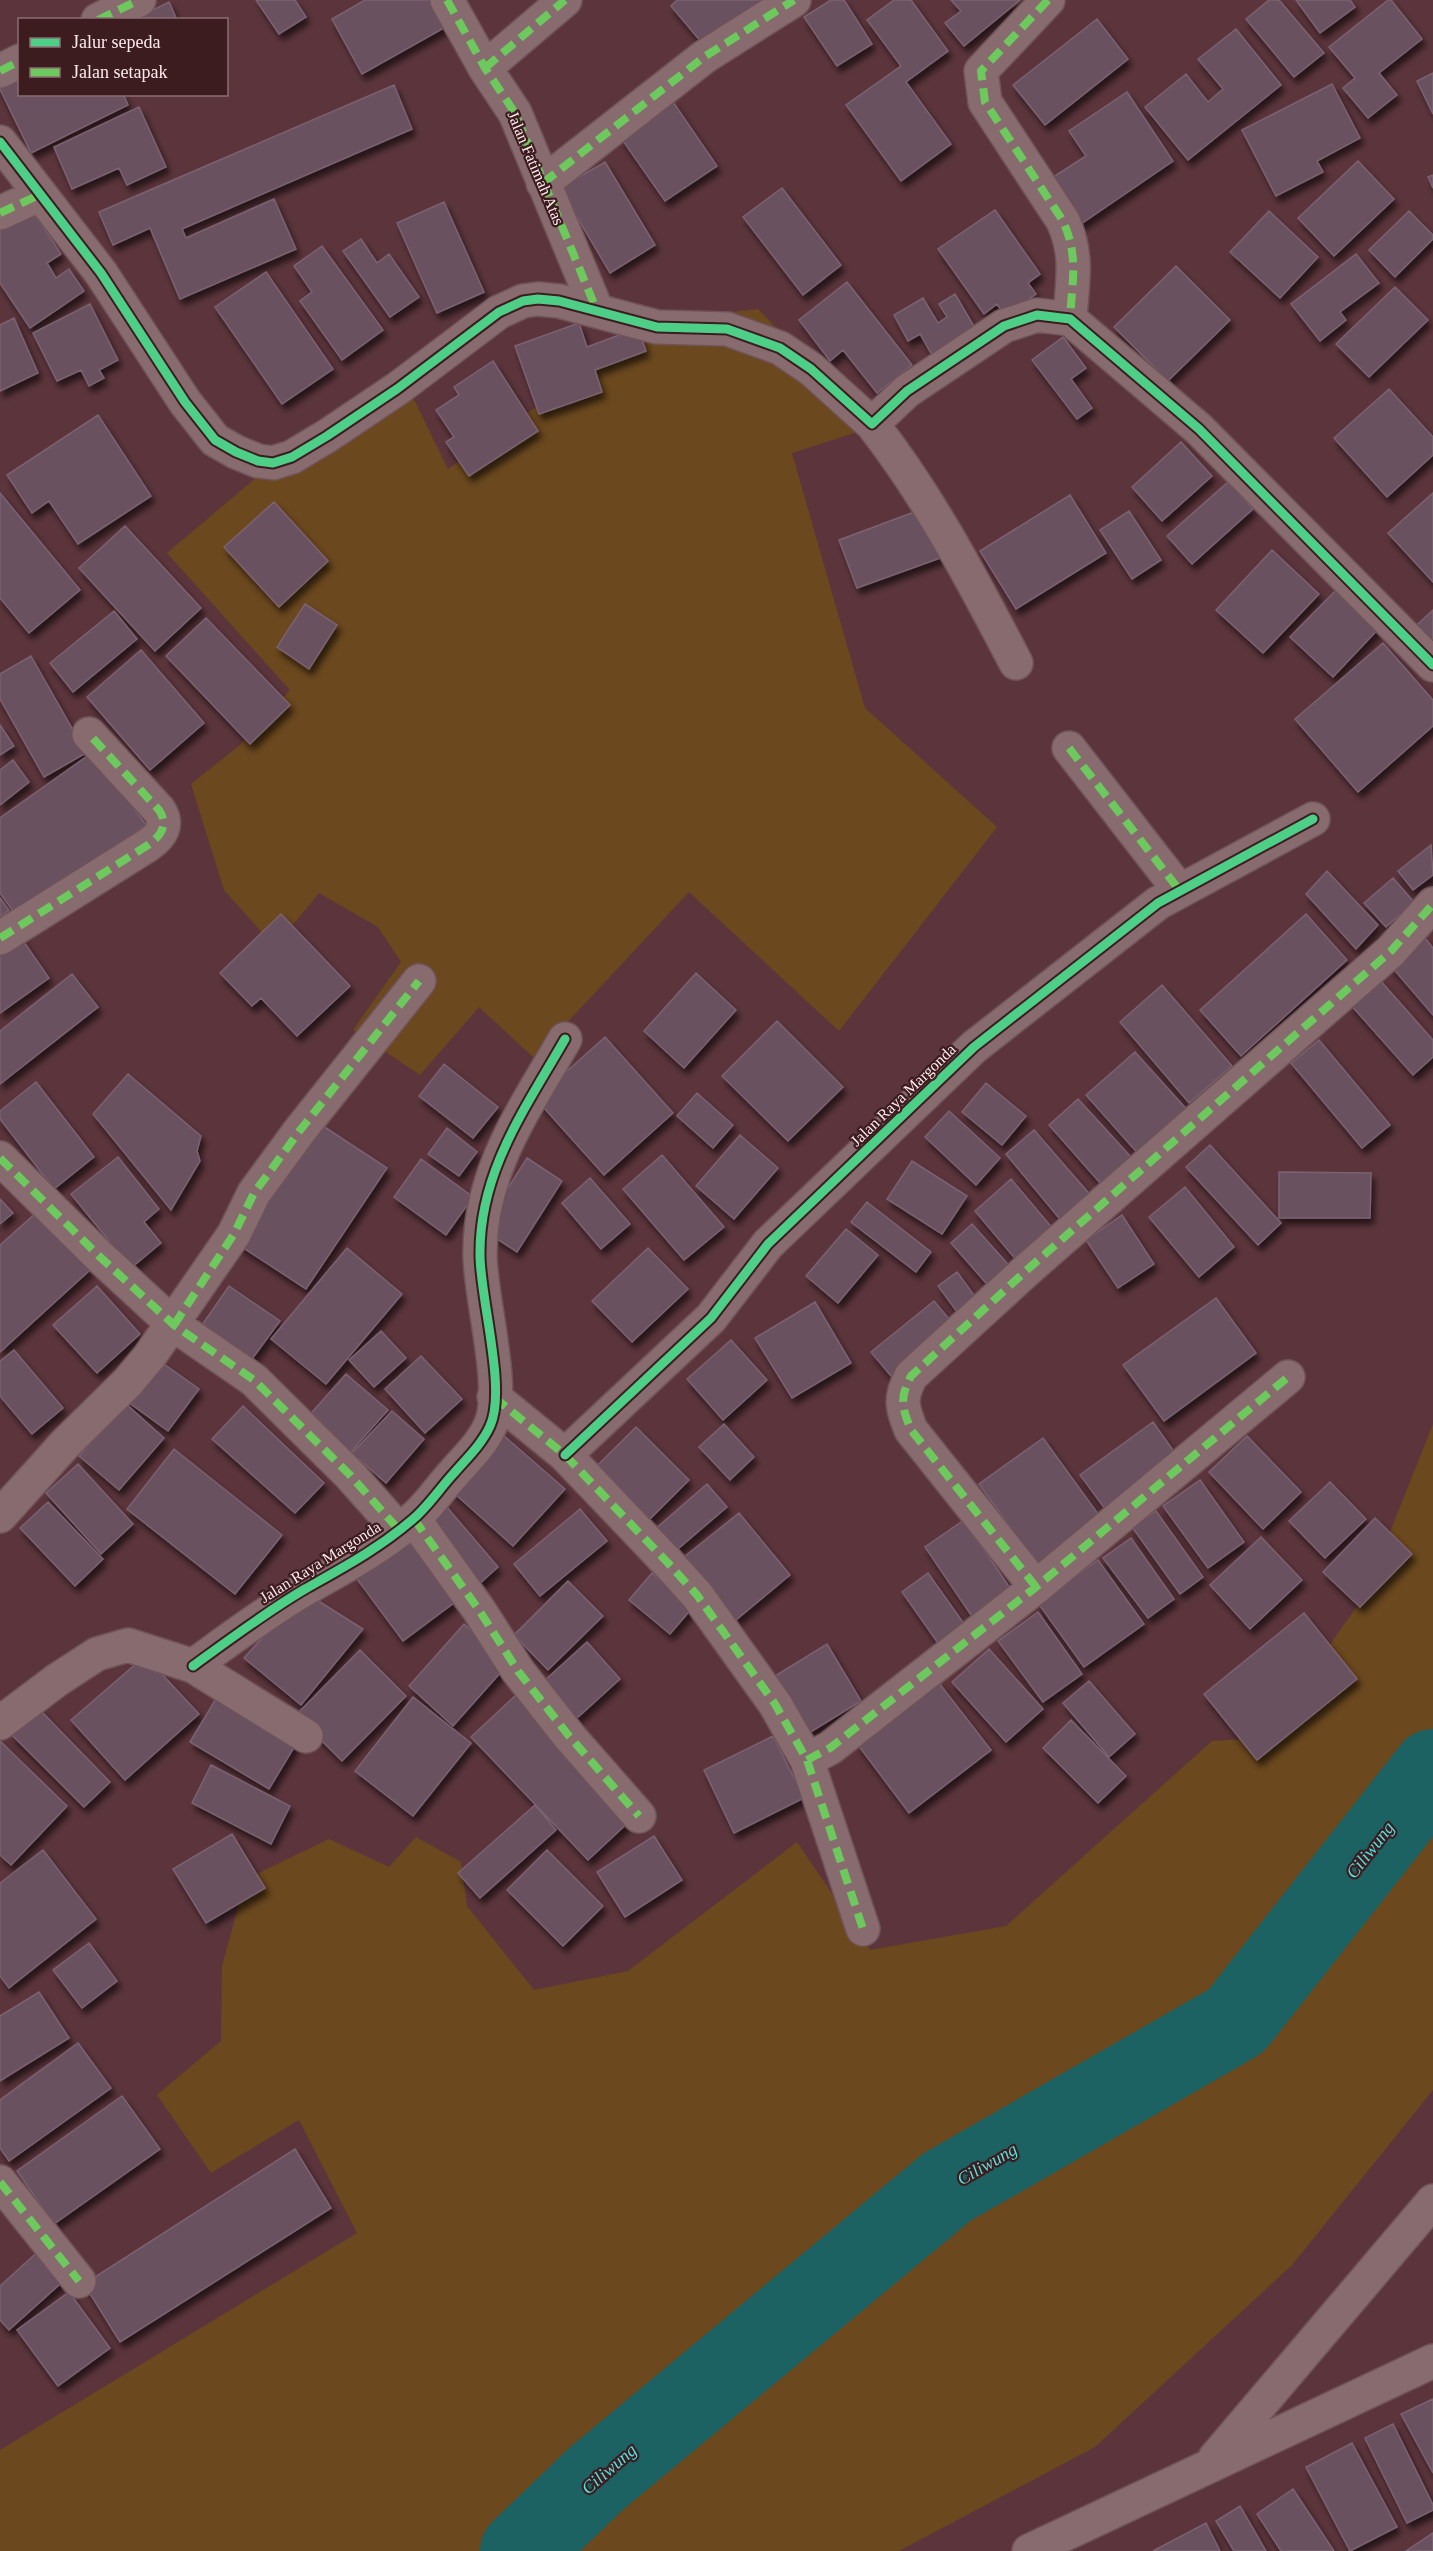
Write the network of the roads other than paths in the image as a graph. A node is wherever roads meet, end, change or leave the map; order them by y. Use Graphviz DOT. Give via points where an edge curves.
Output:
graph roads {
  1 [pos="139,0"];
  2 [pos="447,0"];
  3 [pos="565,0"];
  4 [pos="794,0"];
  5 [pos="1048,0"];
  6 [pos="102,18"];
  7 [pos="18,61"];
  8 [pos="485,68"];
  9 [pos="0,71"];
  10 [pos="0,142"];
  11 [pos="543,183"];
  12 [pos="39,195"];
  13 [pos="0,213"];
  14 [pos="597,311"];
  15 [pos="1070,319"];
  16 [pos="872,424"];
  17 [pos="1016,663"];
  18 [pos="1433,665"];
  19 [pos="89,734"];
  20 [pos="1069,748"];
  21 [pos="1313,819"];
  22 [pos="1180,891"];
  23 [pos="1433,904"];
  24 [pos="0,938"];
  25 [pos="418,981"];
  26 [pos="565,1039"];
  27 [pos="0,1158"];
  28 [pos="174,1325"];
  29 [pos="1288,1377"];
  30 [pos="494,1397"];
  31 [pos="565,1455"];
  32 [pos="0,1516"];
  33 [pos="407,1524"];
  34 [pos="1036,1587"];
  35 [pos="193,1666"];
  36 [pos="0,1723"];
  37 [pos="306,1736"];
  38 [pos="807,1760"];
  39 [pos="639,1816"];
  40 [pos="863,1929"];
  41 [pos="0,2182"];
  42 [pos="1433,2201"];
  43 [pos="79,2281"];
  44 [pos="1433,2361"];
  45 [pos="1208,2467"];
  46 [pos="1029,2551"];
  1 -- 6 [label="street"];
  2 -- 8 [label="street, Jalan Fatimah Atas"];
  3 -- 8 [label="street"];
  4 -- 11 [label="street" via="704,57"];
  5 -- 15 [label="street" via="981,71 985,102 1071,239 1074,255"];
  7 -- 9 [label="street"];
  8 -- 11 [label="street, Jalan Fatimah Atas" via="515,114"];
  10 -- 12 [label="street"];
  11 -- 14 [label="street, Jalan Fatimah Atas"];
  12 -- 13 [label="street"];
  12 -- 14 [label="street" via="101,273 185,402 215,440 258,461 273,463 292,457 327,436 397,389 483,323 523,301 559,301"];
  14 -- 16 [label="street" via="657,327 727,329 780,348 811,369"];
  15 -- 16 [label="street" via="1038,315 1004,327 907,391"];
  15 -- 18 [label="street" via="1199,429"];
  16 -- 17 [label="street" via="940,524"];
  19 -- 24 [label="street" via="159,810 163,829 148,845"];
  20 -- 22 [label="street"];
  21 -- 22 [label="street, Jalan Raya Margonda"];
  22 -- 31 [label="street, Jalan Raya Margonda" via="1158,903 974,1047 768,1244 711,1318"];
  23 -- 34 [label="street" via="1391,951 911,1376 902,1401 911,1430"];
  25 -- 28 [label="street" via="254,1193 234,1234"];
  26 -- 30 [label="street, Jalan Raya Margonda" via="506,1144 491,1177 482,1220 480,1256"];
  27 -- 28 [label="street"];
  28 -- 32 [label="street" via="128,1382"];
  28 -- 33 [label="street" via="254,1380 349,1474"];
  29 -- 34 [label="street"];
  30 -- 31 [label="street"];
  30 -- 33 [label="street, Jalan Raya Margonda" via="492,1420 477,1446"];
  31 -- 38 [label="street" via="697,1595 775,1704"];
  33 -- 35 [label="street, Jalan Raya Margonda" via="368,1554 273,1609"];
  33 -- 39 [label="street" via="479,1610 518,1671 569,1737"];
  34 -- 38 [label="street" via="831,1748"];
  35 -- 36 [label="street" via="128,1645 97,1654"];
  35 -- 37 [label="street"];
  38 -- 40 [label="street"];
  41 -- 43 [label="street"];
  42 -- 45 [label="street"];
  44 -- 45 [label="street"];
  45 -- 46 [label="street"];
}
